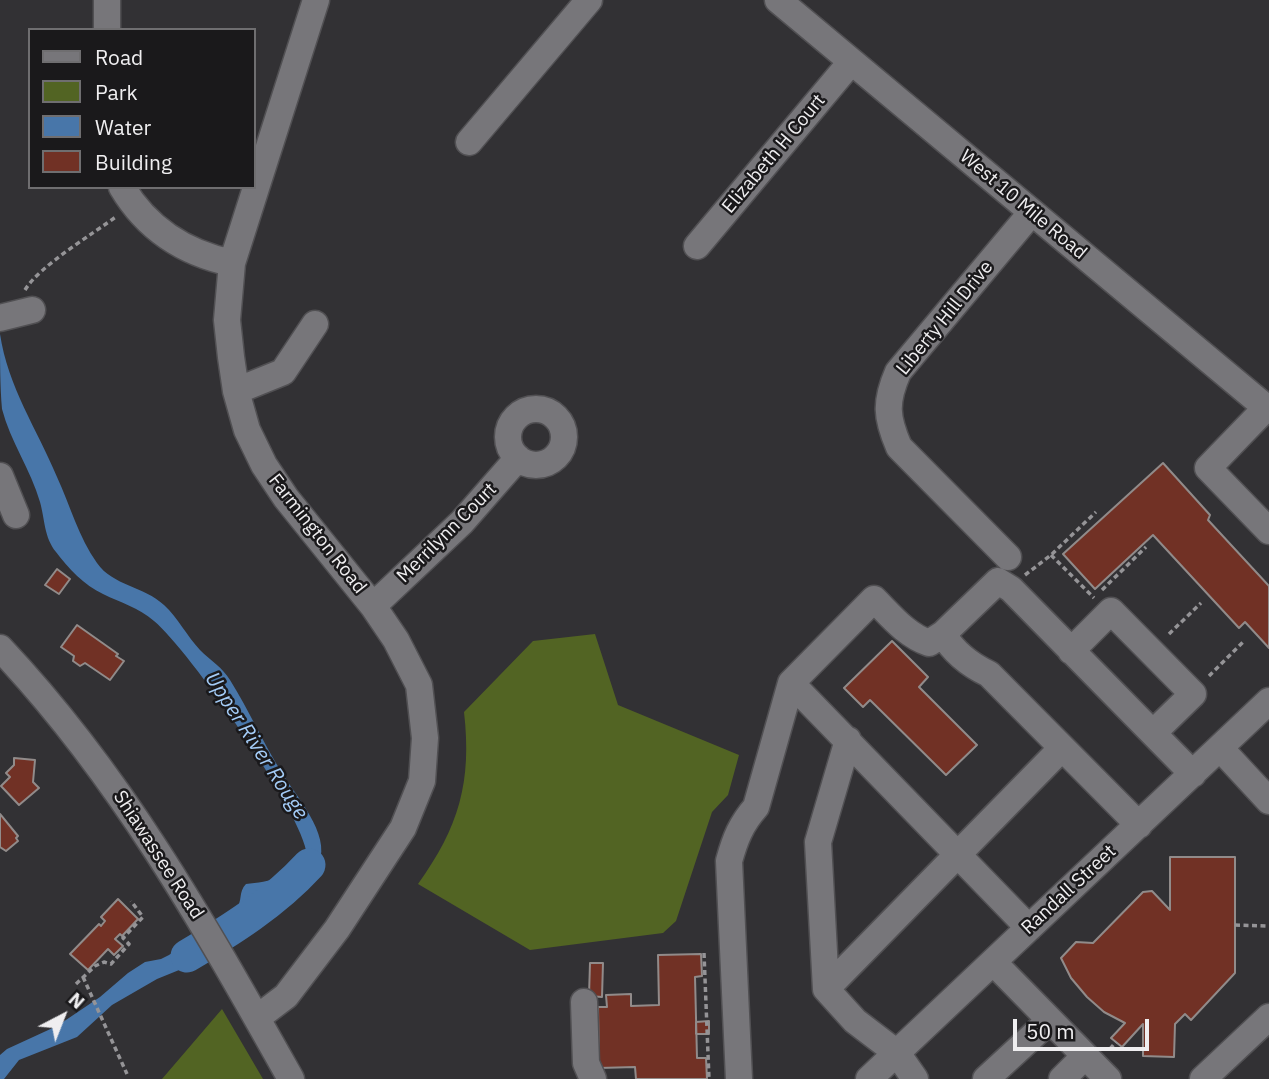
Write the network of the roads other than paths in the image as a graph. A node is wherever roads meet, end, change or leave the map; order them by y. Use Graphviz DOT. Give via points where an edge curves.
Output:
graph roads {
  1 [pos="107,0"];
  2 [pos="316,0"];
  3 [pos="589,0"];
  4 [pos="778,0"];
  5 [pos="107,28"];
  6 [pos="851,62"];
  7 [pos="469,142"];
  8 [pos="256,187"];
  9 [pos="255,189"];
  10 [pos="127,196"];
  11 [pos="1032,212"];
  12 [pos="697,246"];
  13 [pos="232,262"];
  14 [pos="315,324"];
  15 [pos="236,391"];
  16 [pos="1268,409"];
  17 [pos="518,458"];
  18 [pos="0,476"];
  19 [pos="16,514"];
  20 [pos="1269,531"];
  21 [pos="1005,553"];
  22 [pos="373,606"];
  23 [pos="943,634"];
  24 [pos="0,648"];
  25 [pos="1071,651"];
  26 [pos="791,683"];
  27 [pos="1269,701"];
  28 [pos="1153,733"];
  29 [pos="848,740"];
  30 [pos="1062,748"];
  31 [pos="1220,748"];
  32 [pos="1193,774"];
  33 [pos="1269,800"];
  34 [pos="1139,825"];
  35 [pos="958,855"];
  36 [pos="1029,928"];
  37 [pos="993,962"];
  38 [pos="826,989"];
  39 [pos="584,1002"];
  40 [pos="1269,1017"];
  41 [pos="257,1018"];
  42 [pos="1050,1020"];
  43 [pos="897,1053"];
  44 [pos="1095,1054"];
  45 [pos="291,1079"];
  46 [pos="593,1079"];
  47 [pos="738,1079"];
  48 [pos="869,1079"];
  49 [pos="915,1079"];
  50 [pos="986,1079"];
  51 [pos="1062,1079"];
  52 [pos="1108,1079"];
  53 [pos="1203,1079"];
  1 -- 5 [label="street"];
  2 -- 8 [label="street, Farmington Road"];
  3 -- 7 [label="street"];
  4 -- 6 [label="street, West 10 Mile Road"];
  6 -- 11 [label="street, West 10 Mile Road"];
  6 -- 12 [label="street, Elizabeth H Court"];
  9 -- 13 [label="street, Farmington Road"];
  10 -- 13 [label="street" via="151,225 177,244"];
  11 -- 16 [label="street, West 10 Mile Road"];
  11 -- 21 [label="street, Liberty Hill Drive" via="898,372 887,400 890,427 899,447"];
  13 -- 15 [label="street, Farmington Road" via="227,320"];
  14 -- 15 [label="street" via="283,372"];
  15 -- 22 [label="street, Farmington Road" via="247,430 264,465"];
  16 -- 20 [label="street" via="1208,468"];
  17 -- 22 [label="street, Merrilynn Court" via="462,523"];
  18 -- 19 [label="street"];
  22 -- 41 [label="street, Farmington Road" via="419,685 425,738 422,781 403,828 337,929 286,996"];
  23 -- 25 [label="street" via="998,581"];
  23 -- 26 [label="street" via="929,643 916,638 874,599"];
  23 -- 30 [label="street" via="971,666 989,674"];
  24 -- 41 [label="street, Shiawassee Road" via="43,693 103,770 194,907"];
  25 -- 28 [label="street"];
  25 -- 28 [label="street" via="1111,611 1193,694"];
  26 -- 29 [label="street"];
  26 -- 47 [label="street" via="756,807 741,823 729,861"];
  27 -- 31 [label="street, Randall Street"];
  28 -- 32 [label="street"];
  29 -- 35 [label="street"];
  29 -- 38 [label="street" via="818,842"];
  30 -- 34 [label="street"];
  30 -- 35 [label="street"];
  31 -- 32 [label="street, Randall Street"];
  31 -- 33 [label="street"];
  32 -- 34 [label="street, Randall Street"];
  34 -- 36 [label="street, Randall Street"];
  35 -- 36 [label="street"];
  35 -- 38 [label="street"];
  36 -- 37 [label="street, Randall Street"];
  37 -- 42 [label="street"];
  37 -- 43 [label="street, Randall Street"];
  38 -- 43 [label="street" via="855,1021"];
  39 -- 46 [label="street" via="586,1063"];
  40 -- 53 [label="street"];
  41 -- 45 [label="street, Shiawassee Road"];
  42 -- 44 [label="street"];
  42 -- 50 [label="street"];
  43 -- 48 [label="street, Randall Street"];
  43 -- 49 [label="street"];
  44 -- 51 [label="street"];
  44 -- 52 [label="street"];
}
